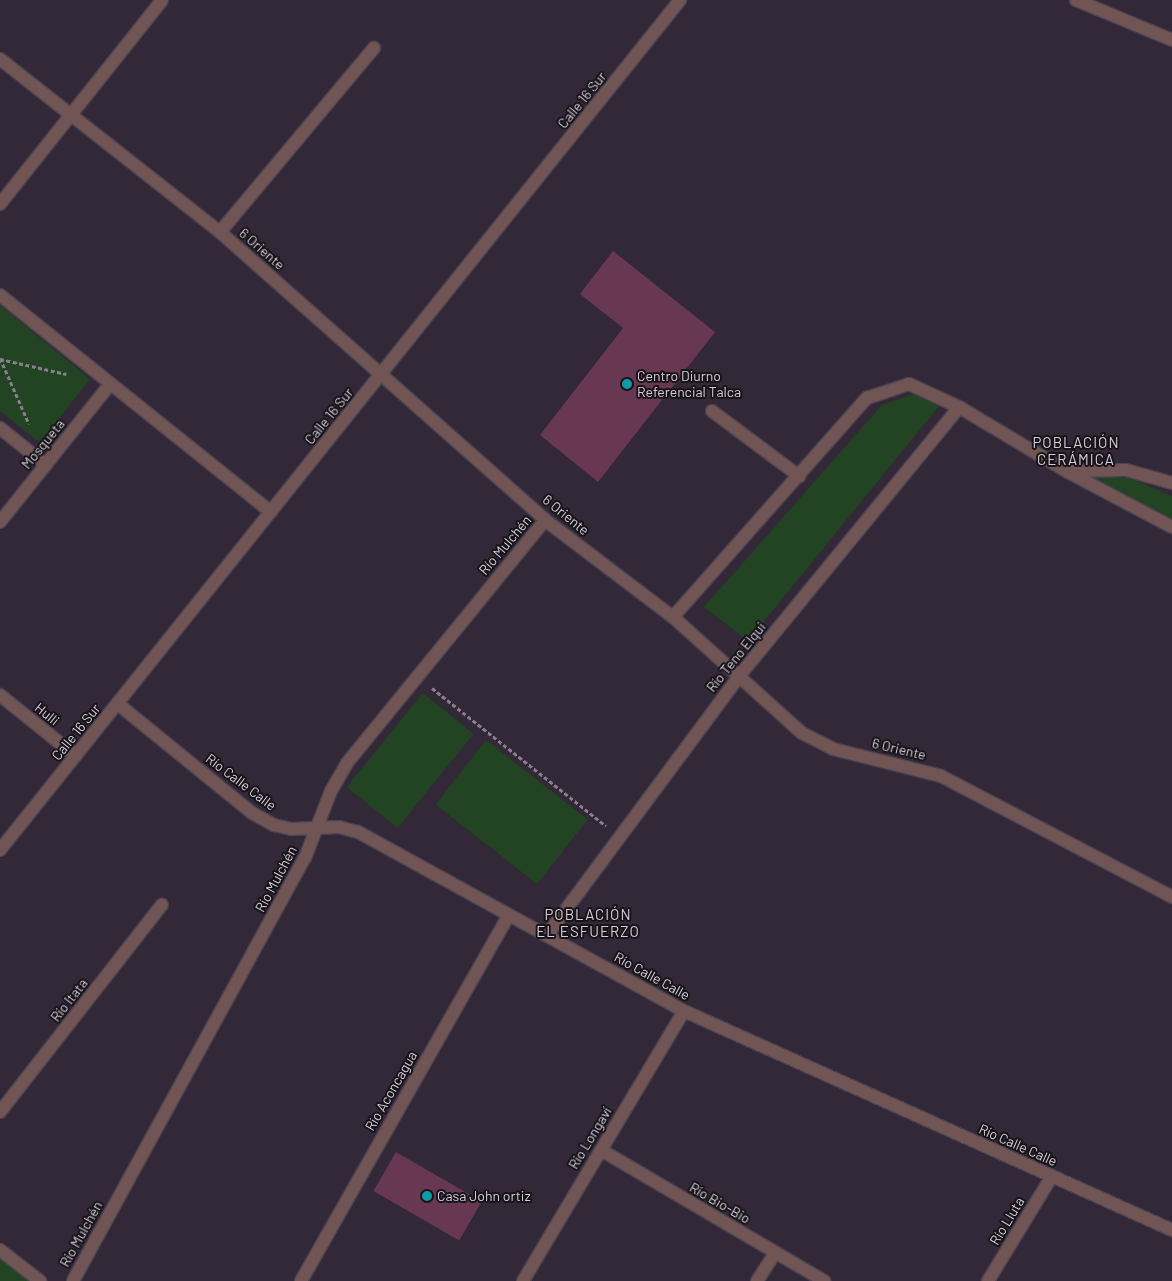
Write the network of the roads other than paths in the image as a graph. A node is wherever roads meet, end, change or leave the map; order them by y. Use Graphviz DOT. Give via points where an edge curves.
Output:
graph roads {
  1 [pos="162,0"];
  2 [pos="680,0"];
  3 [pos="1076,0"];
  4 [pos="1172,40"];
  5 [pos="374,48"];
  6 [pos="0,59"];
  7 [pos="71,115"];
  8 [pos="0,204"];
  9 [pos="220,232"];
  10 [pos="0,295"];
  11 [pos="381,374"];
  12 [pos="110,384"];
  13 [pos="959,407"];
  14 [pos="712,411"];
  15 [pos="0,428"];
  16 [pos="46,465"];
  17 [pos="1068,472"];
  18 [pos="799,476"];
  19 [pos="1172,483"];
  20 [pos="271,512"];
  21 [pos="545,520"];
  22 [pos="0,522"];
  23 [pos="1172,527"];
  24 [pos="673,617"];
  25 [pos="740,674"];
  26 [pos="0,695"];
  27 [pos="118,704"];
  28 [pos="76,756"];
  29 [pos="318,827"];
  30 [pos="0,850"];
  31 [pos="1172,897"];
  32 [pos="162,905"];
  33 [pos="508,916"];
  34 [pos="547,935"];
  35 [pos="684,1011"];
  36 [pos="0,1112"];
  37 [pos="601,1150"];
  38 [pos="1052,1176"];
  39 [pos="1172,1230"];
  40 [pos="0,1250"];
  41 [pos="775,1253"];
  42 [pos="40,1281"];
  43 [pos="73,1281"];
  44 [pos="301,1281"];
  45 [pos="523,1281"];
  46 [pos="757,1281"];
  47 [pos="824,1281"];
  48 [pos="988,1281"];
  1 -- 7 [label="street"];
  2 -- 11 [label="street, Calle 16 Sur"];
  3 -- 4 [label="street"];
  5 -- 9 [label="street"];
  6 -- 7 [label="street, 6 Oriente"];
  7 -- 8 [label="street"];
  7 -- 9 [label="street, 6 Oriente"];
  9 -- 11 [label="street, 6 Oriente"];
  10 -- 12 [label="street"];
  11 -- 20 [label="street, Calle 16 Sur"];
  11 -- 21 [label="street, 6 Oriente"];
  12 -- 16 [label="street, Mosqueta"];
  12 -- 20 [label="street"];
  13 -- 17 [label="street"];
  13 -- 18 [label="street" via="909,384 867,398"];
  13 -- 25 [label="street, Río Teno Elqui"];
  14 -- 18 [label="street"];
  15 -- 16 [label="street"];
  16 -- 22 [label="street, Mosqueta"];
  17 -- 19 [label="street" via="1126,470"];
  17 -- 23 [label="street"];
  18 -- 24 [label="street"];
  20 -- 27 [label="street, Calle 16 Sur"];
  21 -- 24 [label="street, 6 Oriente"];
  21 -- 29 [label="street, Río Mulchén" via="416,675 347,764 331,791"];
  24 -- 25 [label="street, 6 Oriente"];
  25 -- 31 [label="street, 6 Oriente" via="817,742 941,776"];
  25 -- 34 [label="street, Río Teno Elqui"];
  26 -- 28 [label="street, Hulli"];
  27 -- 28 [label="street, Calle 16 Sur"];
  27 -- 29 [label="street, Río Calle Calle" via="252,813 292,830"];
  28 -- 30 [label="street, Calle 16 Sur"];
  29 -- 33 [label="street, Río Calle Calle" via="358,832"];
  29 -- 43 [label="street, Río Mulchén" via="305,858"];
  32 -- 36 [label="street, Río Itata"];
  33 -- 34 [label="street, Río Calle Calle"];
  33 -- 44 [label="street, Río Aconcagua"];
  34 -- 35 [label="street, Río Calle Calle"];
  35 -- 37 [label="street, Río Longaví"];
  35 -- 38 [label="street, Río Calle Calle"];
  37 -- 41 [label="street, Río Bio-Bio"];
  37 -- 45 [label="street, Río Longaví"];
  38 -- 39 [label="street, Río Calle Calle"];
  38 -- 48 [label="street, Río Lluta"];
  40 -- 42 [label="street"];
  41 -- 46 [label="street"];
  41 -- 47 [label="street, Río Bio-Bio"];
}
